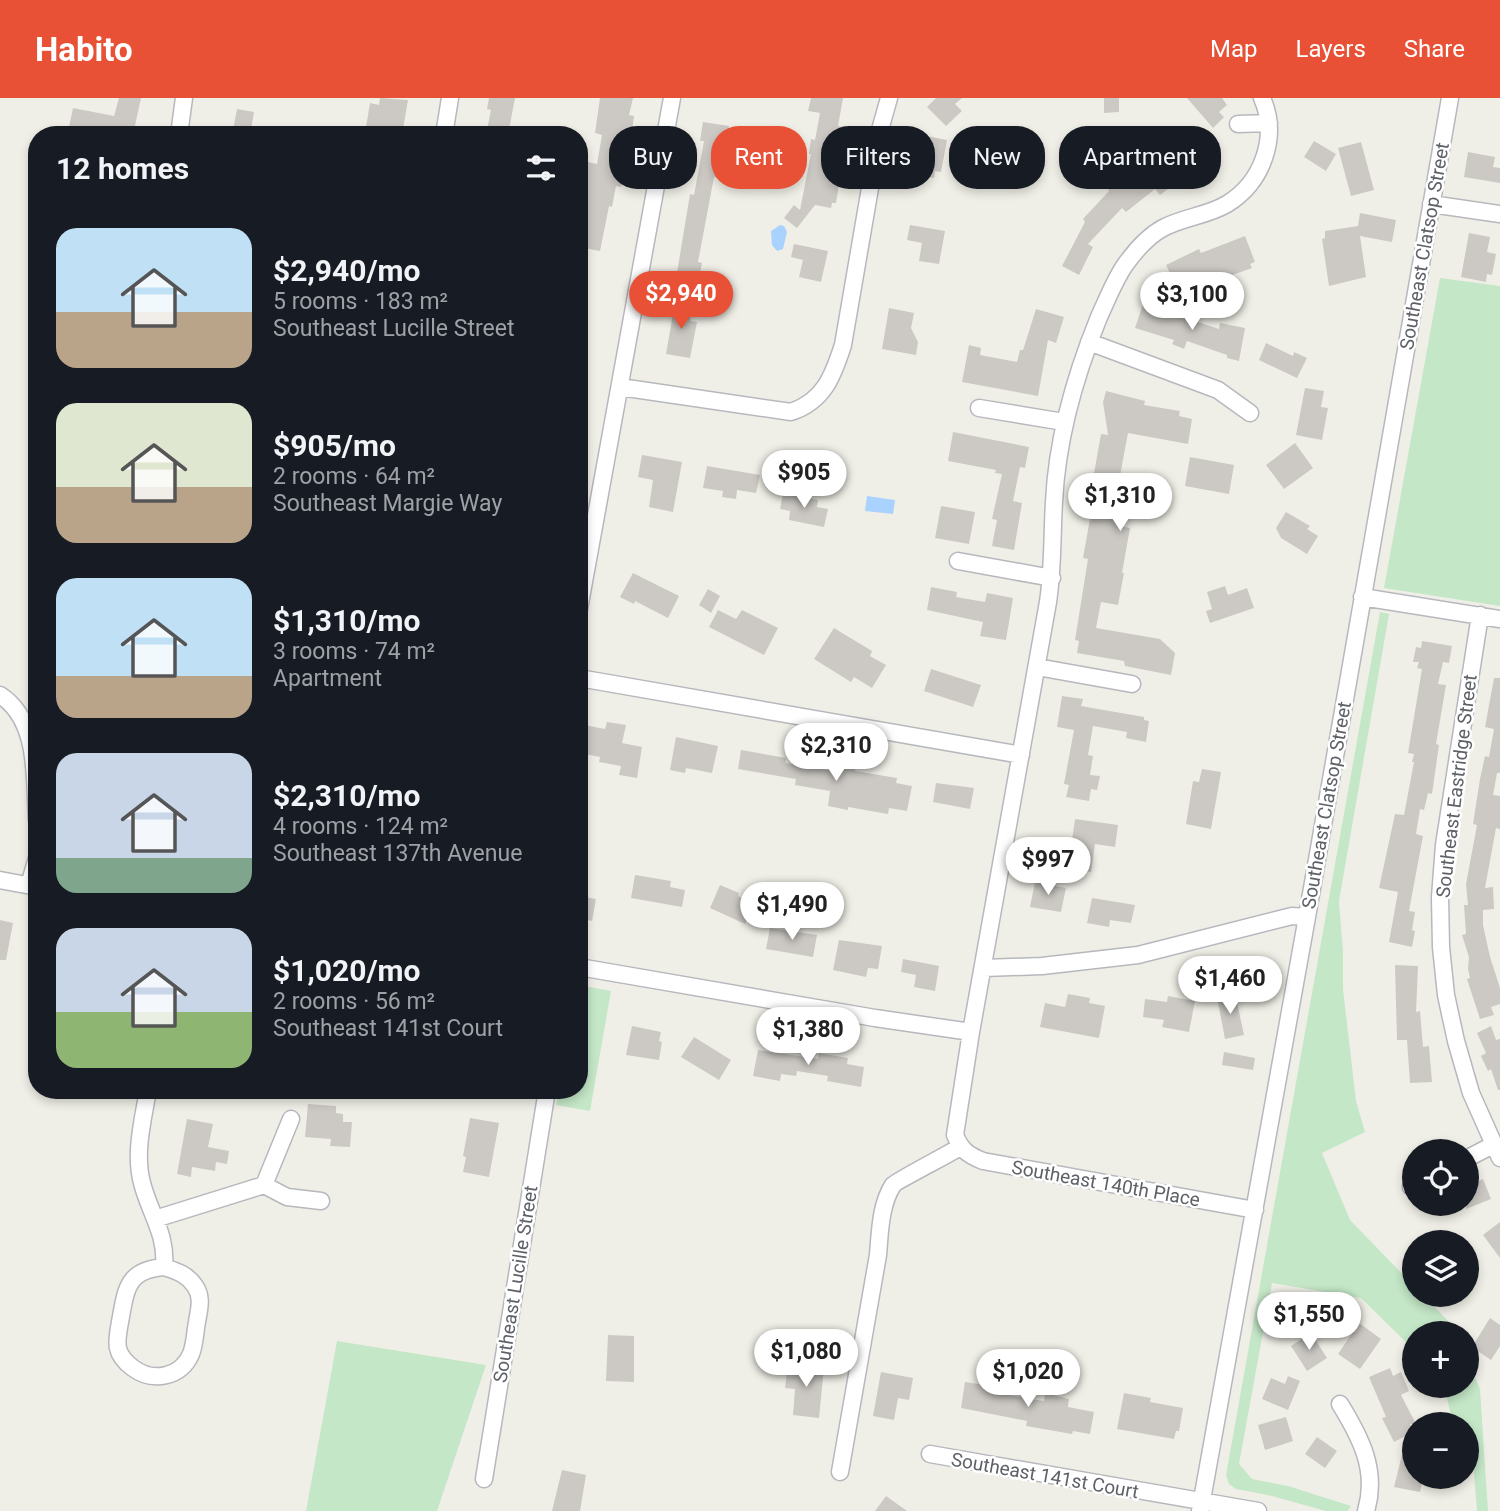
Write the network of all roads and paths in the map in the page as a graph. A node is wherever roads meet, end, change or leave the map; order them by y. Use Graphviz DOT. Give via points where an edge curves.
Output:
graph roads {
  1 [pos="184,98"];
  2 [pos="450,98"];
  3 [pos="672,98"];
  4 [pos="890,98"];
  5 [pos="1262,98"];
  6 [pos="1450,98"];
  7 [pos="1269,123"];
  8 [pos="1238,124"];
  9 [pos="180,126"];
  10 [pos="445,126"];
  11 [pos="1432,204"];
  12 [pos="1500,214"];
  13 [pos="1089,342"];
  14 [pos="620,387"];
  15 [pos="979,408"];
  16 [pos="1250,413"];
  17 [pos="1065,422"];
  18 [pos="588,560"];
  19 [pos="958,561"];
  20 [pos="1052,578"];
  21 [pos="1362,597"];
  22 [pos="1479,615"];
  23 [pos="1500,619"];
  24 [pos="1037,667"];
  25 [pos="588,680"];
  26 [pos="1132,684"];
  27 [pos="0,695"];
  28 [pos="28,734"];
  29 [pos="1021,755"];
  30 [pos="0,880"];
  31 [pos="28,885"];
  32 [pos="1307,917"];
  33 [pos="984,968"];
  34 [pos="588,969"];
  35 [pos="971,1032"];
  36 [pos="146,1099"];
  37 [pos="546,1099"];
  38 [pos="291,1119"];
  39 [pos="960,1147"];
  40 [pos="1496,1152"];
  41 [pos="264,1185"];
  42 [pos="321,1201"];
  43 [pos="1255,1210"];
  44 [pos="155,1219"];
  45 [pos="164,1267"];
  46 [pos="1340,1404"];
  47 [pos="930,1454"];
  48 [pos="839,1472"];
  49 [pos="484,1479"];
  50 [pos="1201,1507"];
  51 [pos="1258,1511"];
  52 [pos="1366,1511"];
  1 -- 9 [label="street"];
  2 -- 10 [label="street"];
  3 -- 14 [label="street"];
  4 -- 14 [label="street" via="880,130 843,345 834,376 815,399 791,412"];
  5 -- 7 [label="street"];
  6 -- 11 [label="street, Southeast Clatsop Street"];
  7 -- 8 [label="street"];
  7 -- 13 [label="street" via="1269,143 1255,178 1226,205 1160,229 1141,245 1110,292"];
  11 -- 12 [label="street"];
  11 -- 21 [label="street, Southeast Clatsop Street"];
  13 -- 16 [label="street" via="1218,390"];
  13 -- 17 [label="street"];
  14 -- 18 [label="street"];
  15 -- 17 [label="street"];
  17 -- 20 [label="street" via="1054,501"];
  19 -- 20 [label="street"];
  20 -- 24 [label="street"];
  21 -- 22 [label="street"];
  21 -- 32 [label="street, Southeast Clatsop Street"];
  22 -- 23 [label="street"];
  22 -- 40 [label="street, Southeast Eastridge Street" via="1444,845 1441,934 1446,995 1456,1041 1471,1093"];
  24 -- 26 [label="street"];
  24 -- 29 [label="street"];
  25 -- 29 [label="street"];
  27 -- 28 [label="street" via="24,722"];
  29 -- 33 [label="street"];
  30 -- 31 [label="street"];
  32 -- 33 [label="street" via="1292,916 1138,955"];
  32 -- 43 [label="street, Southeast Clatsop Street"];
  33 -- 35 [label="street"];
  34 -- 35 [label="street"];
  35 -- 39 [label="street" via="956,1118"];
  36 -- 44 [label="street" via="139,1163"];
  37 -- 49 [label="street, Southeast Lucille Street"];
  38 -- 41 [label="street"];
  39 -- 43 [label="street, Southeast 140th Place" via="983,1161"];
  39 -- 48 [label="street" via="894,1183 881,1224"];
  41 -- 42 [label="street" via="287,1197"];
  41 -- 44 [label="street"];
  43 -- 50 [label="street, Southeast Clatsop Street"];
  44 -- 45 [label="street" via="166,1250"];
  45 -- 45 [label="street" via="147,1268 126,1288 116,1343 123,1359 147,1377 162,1377 184,1363 191,1353 201,1300 184,1274"];
  46 -- 52 [label="street" via="1364,1446 1370,1485"];
  47 -- 50 [label="street, Southeast 141st Court"];
  50 -- 51 [label="street, Southeast 141st Court"];
}
